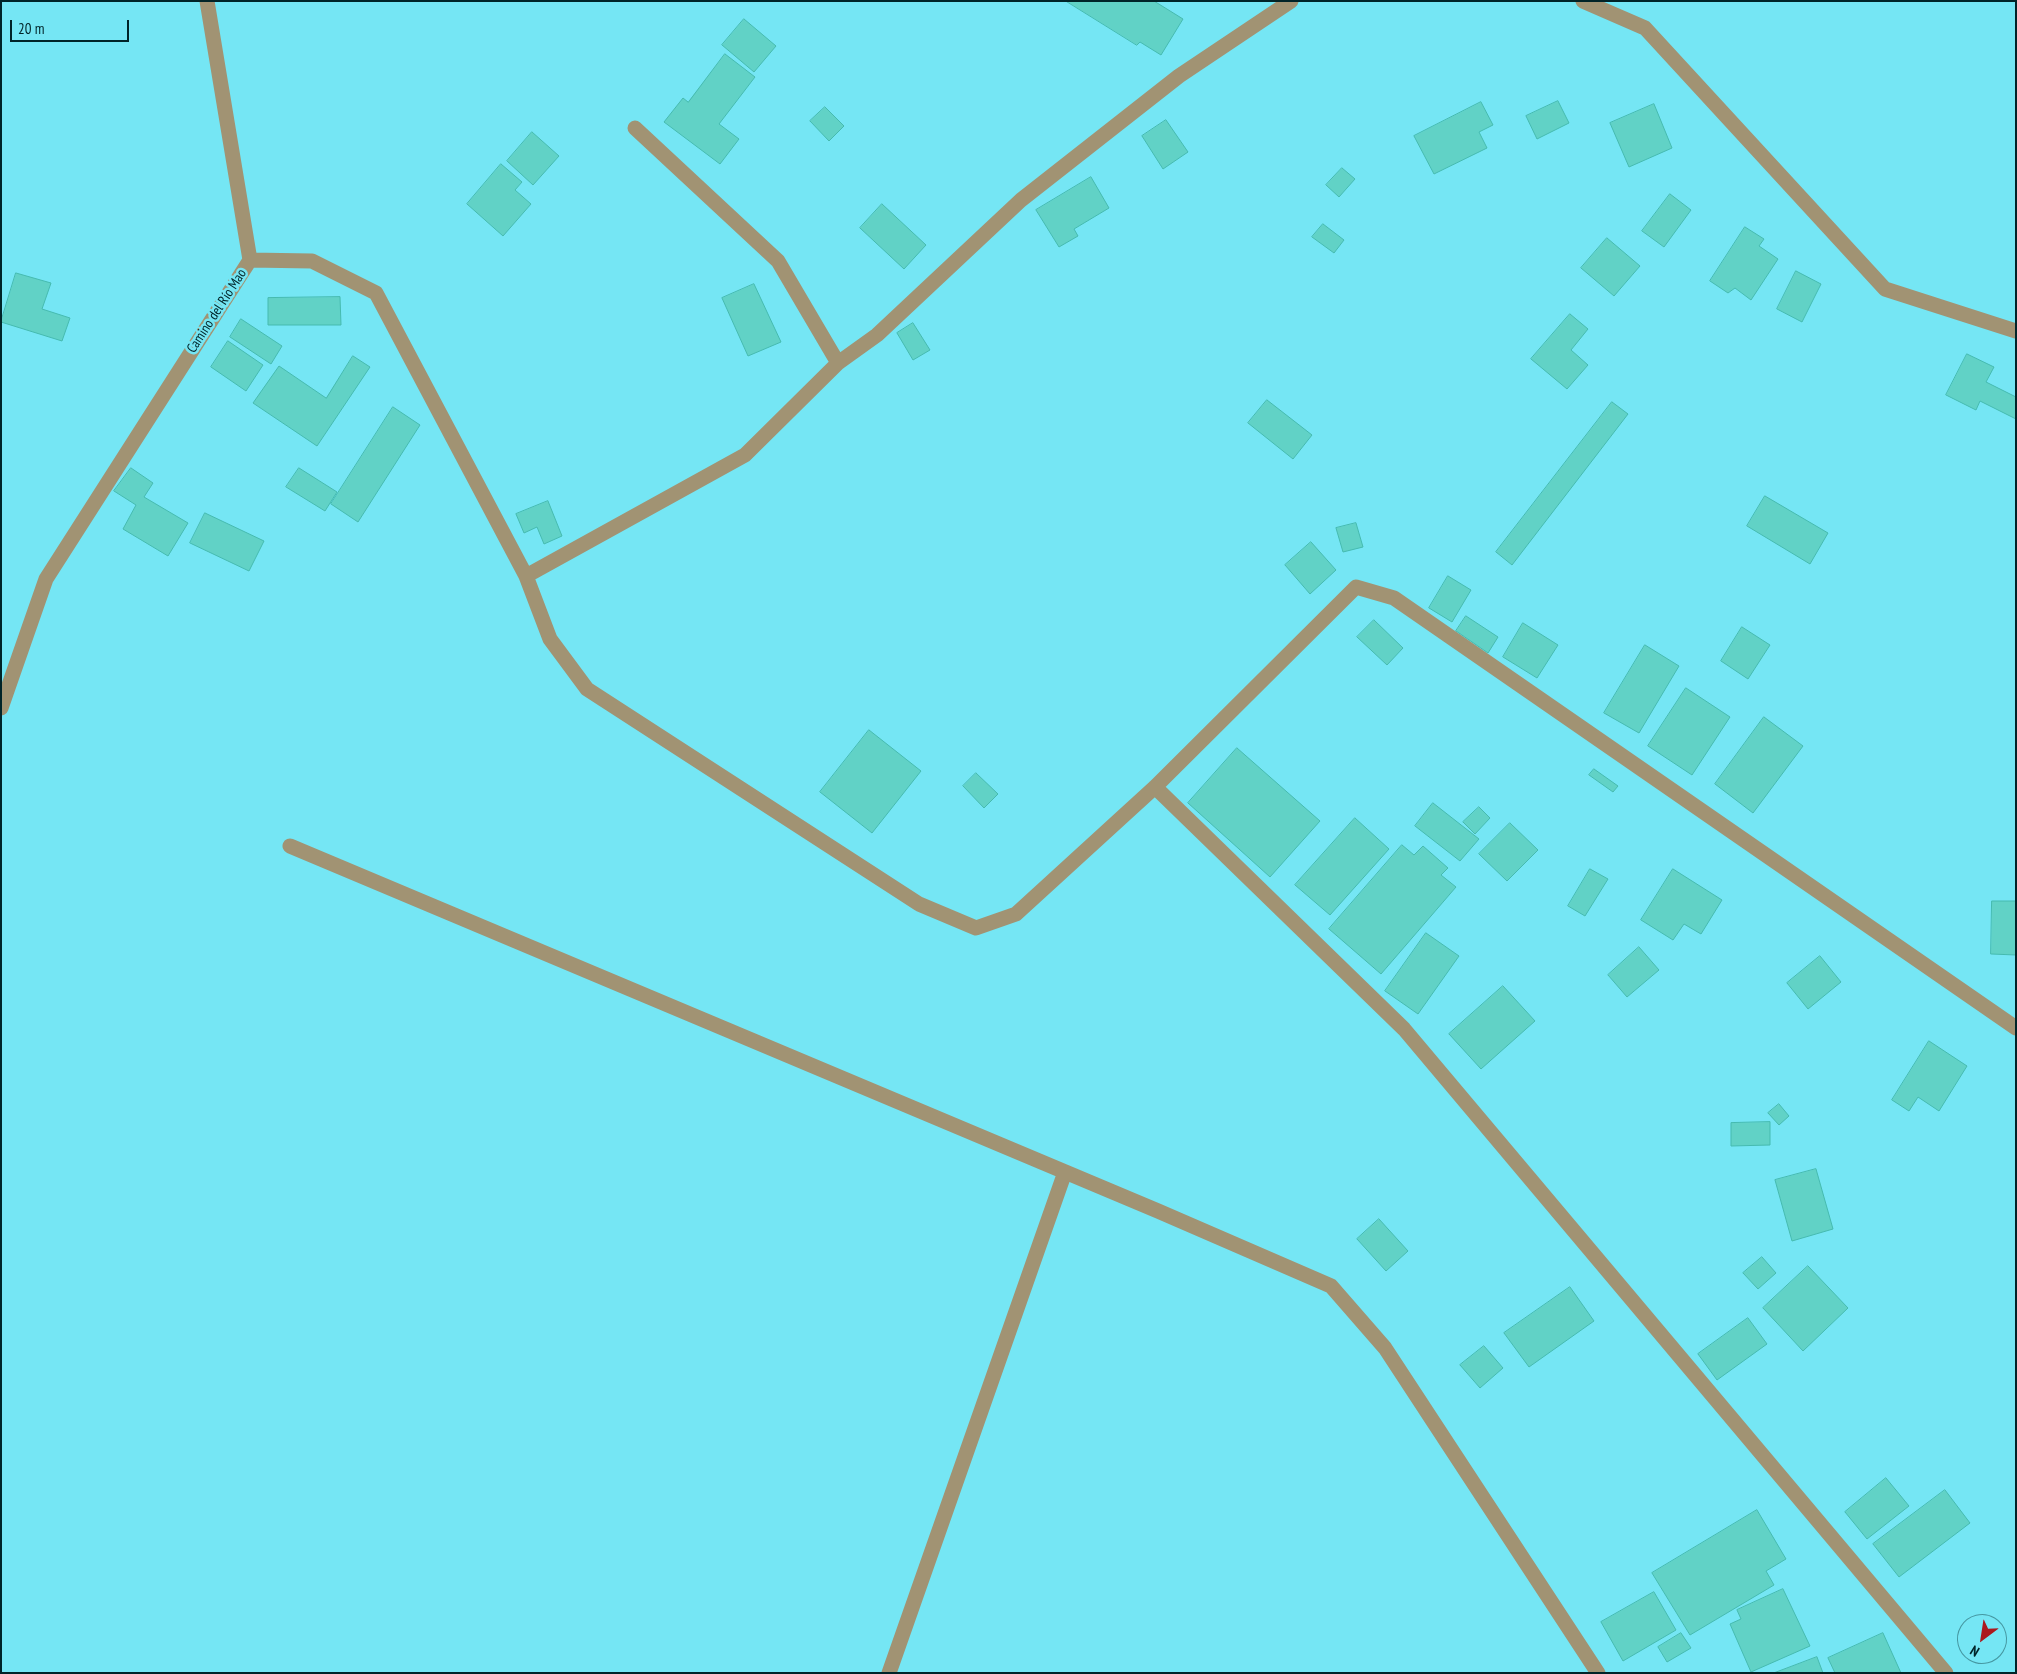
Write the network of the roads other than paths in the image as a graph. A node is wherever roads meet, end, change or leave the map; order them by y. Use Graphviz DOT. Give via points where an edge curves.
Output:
graph roads {
  1 [pos="208,1"];
  2 [pos="1291,1"];
  3 [pos="1583,1"];
  4 [pos="635,128"];
  5 [pos="250,260"];
  6 [pos="2016,331"];
  7 [pos="838,363"];
  8 [pos="526,576"];
  9 [pos="1,708"];
  10 [pos="1155,787"];
  11 [pos="290,846"];
  12 [pos="2016,1028"];
  13 [pos="1065,1172"];
  14 [pos="889,1673"];
  15 [pos="1598,1673"];
  16 [pos="1946,1673"];
  1 -- 5 [label="street"];
  2 -- 7 [label="street" via="1179,76 1028,194 877,335"];
  3 -- 6 [label="street" via="1645,28 1885,289"];
  4 -- 7 [label="street" via="778,261"];
  5 -- 8 [label="street, Camino del Río Mao" via="312,261 376,293"];
  5 -- 9 [label="street, Camino del Río Mao" via="46,579"];
  7 -- 8 [label="street" via="745,455"];
  8 -- 10 [label="street, Camino del Río Mao" via="550,638 587,688 919,904 976,928 1016,914"];
  10 -- 12 [label="street, Camino del Río Mao" via="1356,587 1394,598"];
  10 -- 16 [label="street" via="1404,1029"];
  11 -- 13 [label="street"];
  13 -- 14 [label="street"];
  13 -- 15 [label="street" via="1331,1286 1385,1348"];
}
